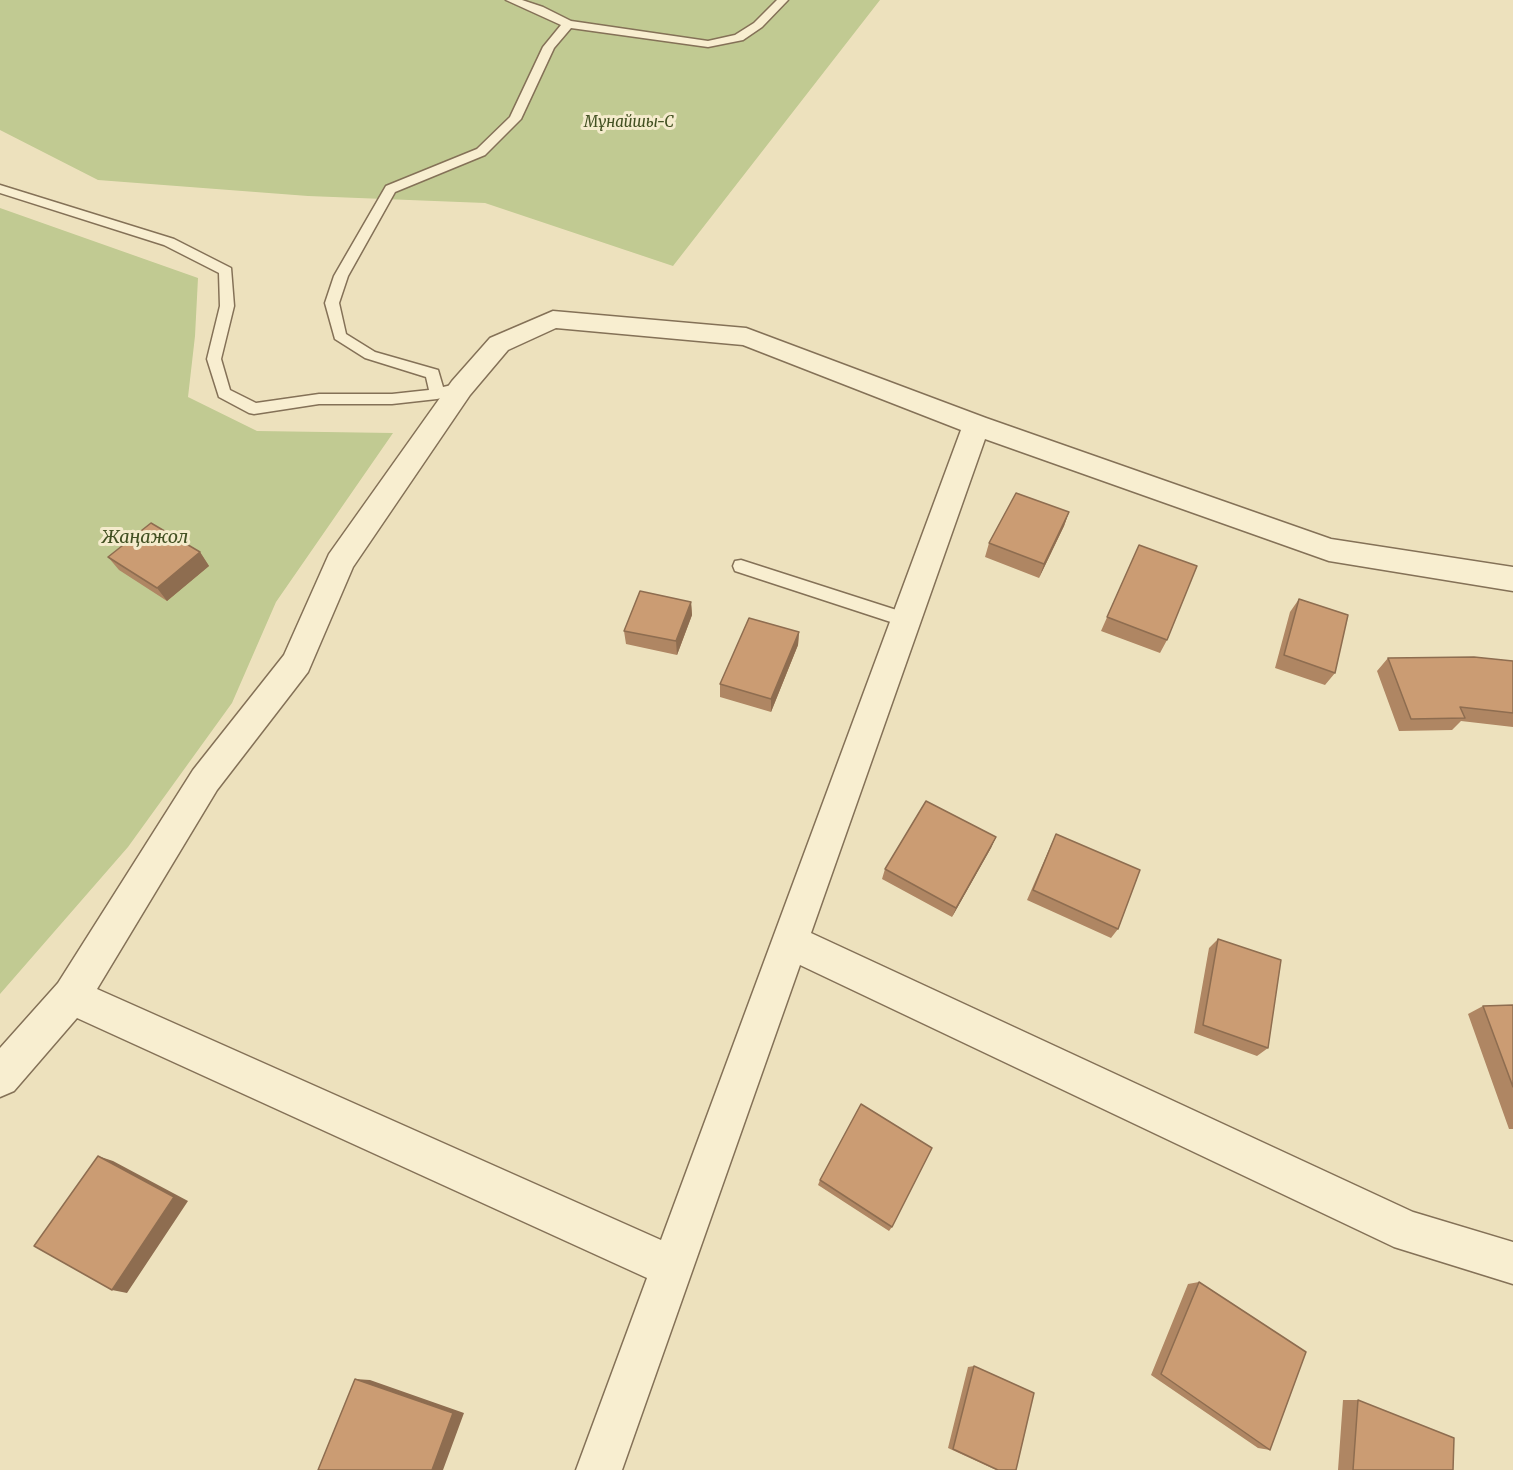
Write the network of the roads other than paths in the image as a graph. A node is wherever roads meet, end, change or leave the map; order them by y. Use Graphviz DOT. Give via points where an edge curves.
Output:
graph roads {
  1 [pos="511,0"];
  2 [pos="783,0"];
  3 [pos="568,24"];
  4 [pos="0,189"];
  5 [pos="449,391"];
  6 [pos="976,425"];
  7 [pos="741,566"];
  8 [pos="1513,579"];
  9 [pos="906,620"];
  10 [pos="790,942"];
  11 [pos="71,996"];
  12 [pos="6,1059"];
  13 [pos="1513,1263"];
  14 [pos="672,1267"];
  15 [pos="599,1470"];
  1 -- 3 [label="lane"];
  2 -- 3 [label="lane" via="740,38 708,44"];
  3 -- 5 [label="lane" via="549,47 515,119 481,152 390,189 341,276 332,303 339,336 370,355 433,374"];
  4 -- 5 [label="lane" via="170,242 226,271 227,306 214,359 224,393 254,409 319,399 392,399"];
  5 -- 6 [label="street" via="499,344 554,319 746,337"];
  5 -- 11 [label="street" via="340,562 297,663 205,780"];
  6 -- 8 [label="street" via="1329,550"];
  6 -- 9 [label="street"];
  7 -- 9 [label="lane"];
  9 -- 10 [label="street"];
  10 -- 13 [label="street" via="1409,1232"];
  10 -- 14 [label="street"];
  11 -- 12 [label="street"];
  11 -- 14 [label="street"];
  14 -- 15 [label="street"];
}
